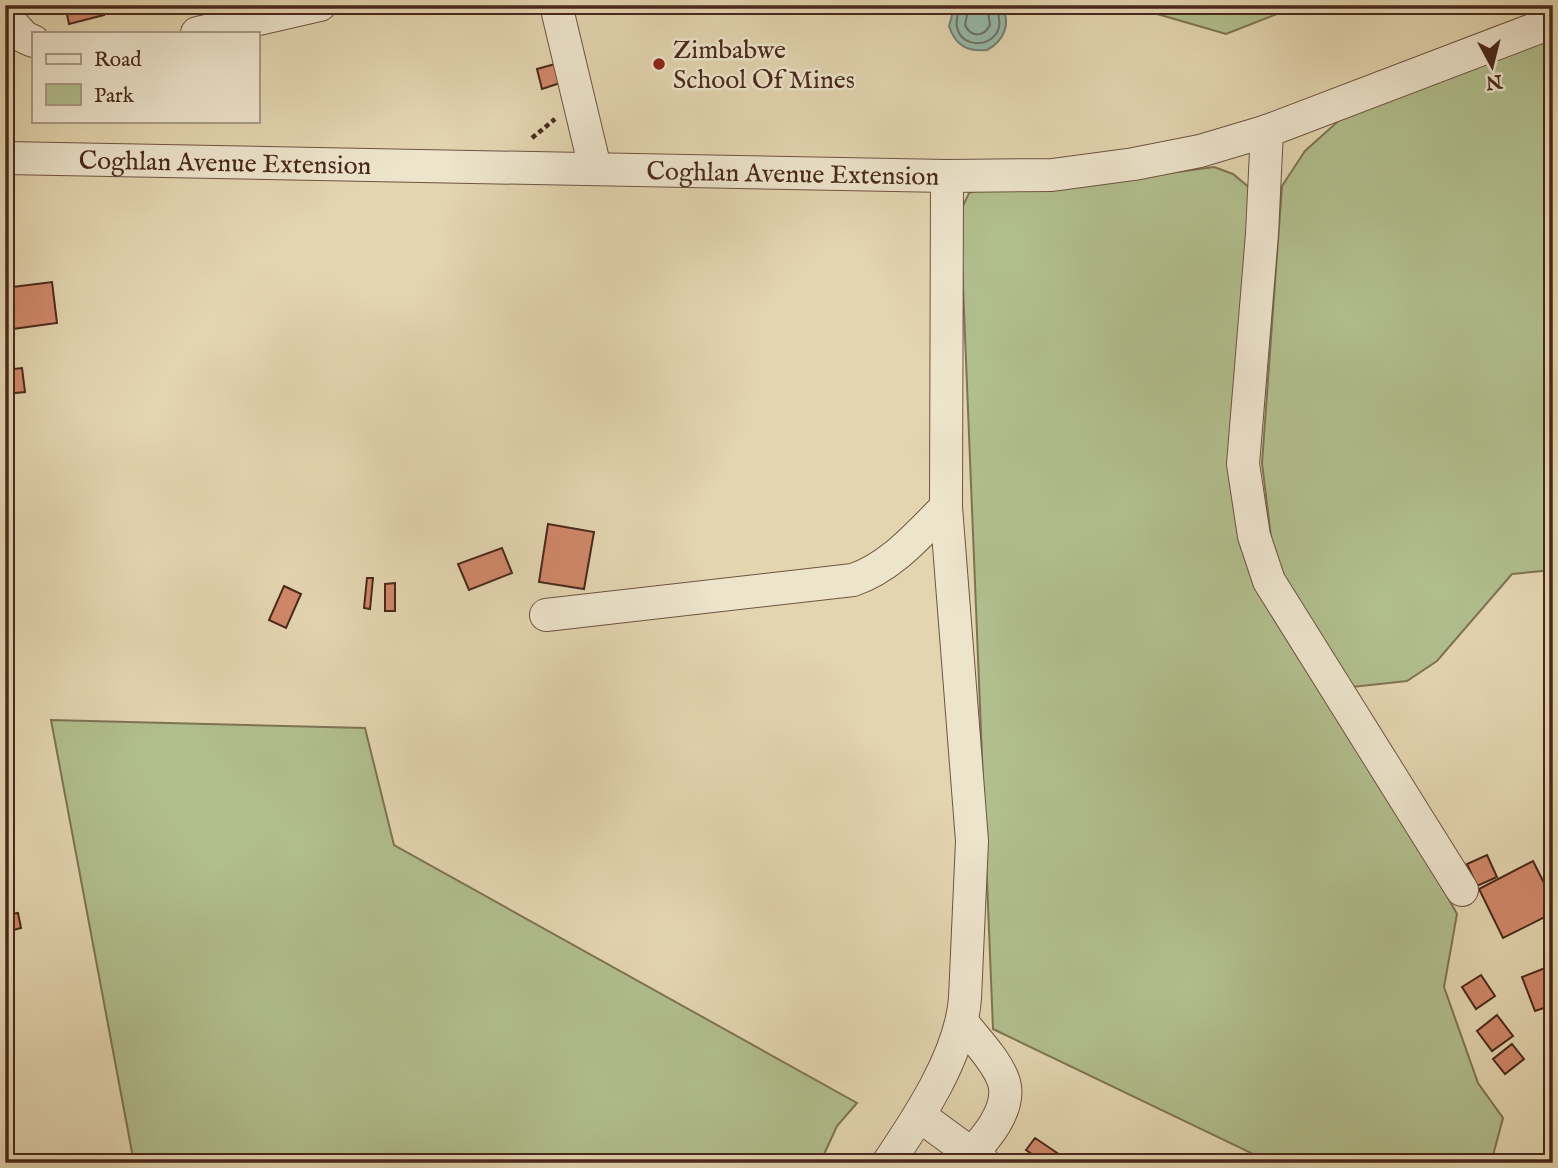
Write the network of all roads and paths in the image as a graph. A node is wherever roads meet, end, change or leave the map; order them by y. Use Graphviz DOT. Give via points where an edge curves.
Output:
graph roads {
  1 [pos="320,5"];
  2 [pos="556,5"];
  3 [pos="5,16"];
  4 [pos="1553,22"];
  5 [pos="201,32"];
  6 [pos="32,41"];
  7 [pos="1267,131"];
  8 [pos="5,158"];
  9 [pos="595,168"];
  10 [pos="947,176"];
  11 [pos="946,507"];
  12 [pos="546,615"];
  13 [pos="1462,890"];
  14 [pos="963,1023"];
  15 [pos="920,1116"];
  16 [pos="973,1160"];
  17 [pos="888,1163"];
  1 -- 5 [label="street"];
  2 -- 9 [label="street"];
  3 -- 6 [label="street"];
  4 -- 7 [label="street, Coghlan Avenue Extension"];
  7 -- 10 [label="street, Coghlan Avenue Extension" via="1134,164 1052,175"];
  7 -- 13 [label="street" via="1242,464 1254,536 1269,581"];
  8 -- 9 [label="street, Coghlan Avenue Extension"];
  9 -- 10 [label="street, Coghlan Avenue Extension"];
  10 -- 11 [label="street"];
  11 -- 12 [label="street" via="897,555 853,580"];
  11 -- 14 [label="street" via="972,841"];
  14 -- 15 [label="street"];
  14 -- 16 [label="street" via="1003,1077 1005,1091 1005,1108"];
  15 -- 16 [label="street"];
  15 -- 17 [label="street"];
}
